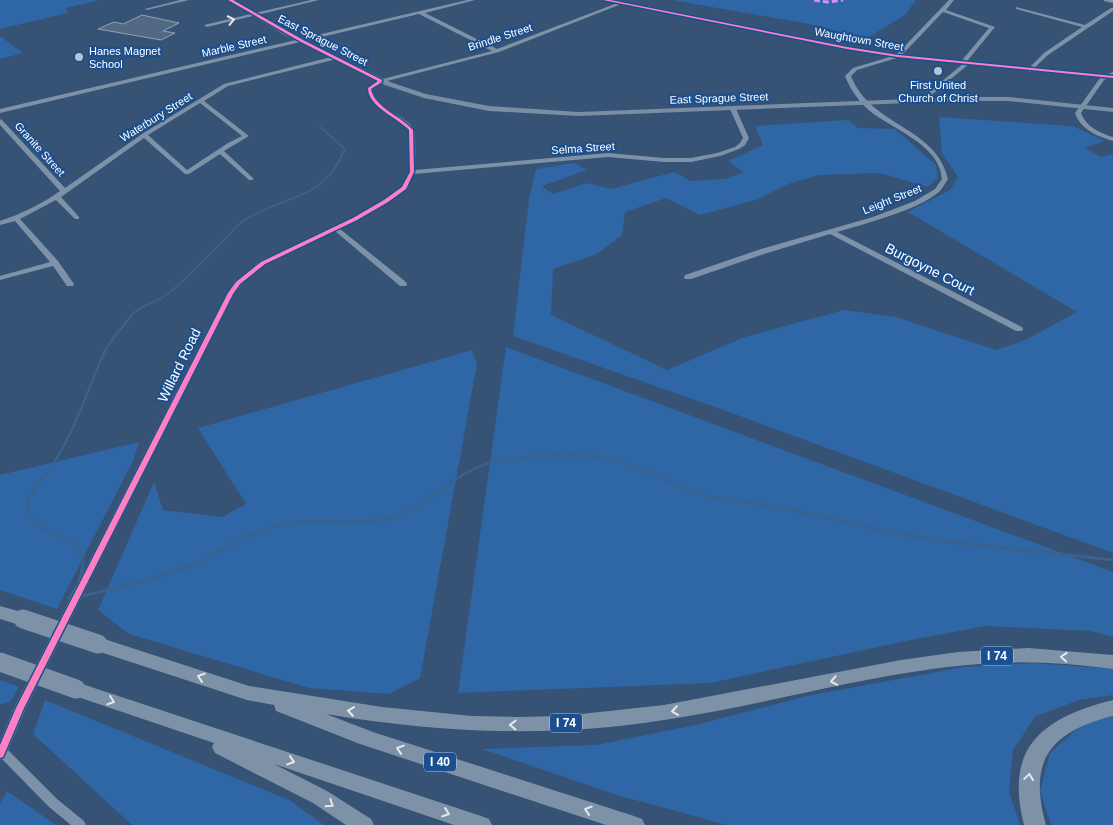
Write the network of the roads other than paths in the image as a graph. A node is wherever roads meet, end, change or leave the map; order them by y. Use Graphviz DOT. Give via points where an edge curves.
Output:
graph roads {
  1 [pos="187,0"];
  2 [pos="230,0"];
  3 [pos="317,0"];
  4 [pos="473,0"];
  5 [pos="605,0"];
  6 [pos="952,0"];
  7 [pos="1106,0"];
  8 [pos="1113,2"];
  9 [pos="622,4"];
  10 [pos="1018,8"];
  11 [pos="147,9"];
  12 [pos="1113,9"];
  13 [pos="942,10"];
  14 [pos="421,13"];
  15 [pos="254,15"];
  16 [pos="207,25"];
  17 [pos="1086,27"];
  18 [pos="302,41"];
  19 [pos="497,51"];
  20 [pos="898,56"];
  21 [pos="335,58"];
  22 [pos="967,64"];
  23 [pos="1030,70"];
  24 [pos="1112,74"];
  25 [pos="381,81"];
  26 [pos="200,101"];
  27 [pos="921,101"];
  28 [pos="864,103"];
  29 [pos="1082,106"];
  30 [pos="733,108"];
  31 [pos="1113,110"];
  32 [pos="0,111"];
  33 [pos="0,121"];
  34 [pos="144,135"];
  35 [pos="1113,139"];
  36 [pos="220,151"];
  37 [pos="412,172"];
  38 [pos="251,179"];
  39 [pos="64,191"];
  40 [pos="55,198"];
  41 [pos="16,218"];
  42 [pos="77,218"];
  43 [pos="0,223"];
  44 [pos="336,229"];
  45 [pos="830,231"];
  46 [pos="55,262"];
  47 [pos="688,277"];
  48 [pos="0,278"];
  49 [pos="70,284"];
  50 [pos="403,284"];
  51 [pos="1019,329"];
  52 [pos="0,612"];
  53 [pos="0,662"];
  54 [pos="1113,662"];
  55 [pos="247,693"];
  56 [pos="1113,708"];
  57 [pos="146,713"];
  58 [pos="1,751"];
  59 [pos="80,825"];
  60 [pos="363,825"];
  61 [pos="481,825"];
  62 [pos="634,825"];
  63 [pos="1035,825"];
  1 -- 11 [label="street"];
  2 -- 15 [label="street, East Sprague Street"];
  3 -- 15 [label="street"];
  4 -- 14 [label="street, Marble Street"];
  5 -- 9 [label="main road, Waughtown Street"];
  6 -- 13 [label="street, Leight Street"];
  7 -- 8 [label="street"];
  9 -- 19 [label="street, Brindle Street"];
  9 -- 20 [label="main road, Waughtown Street"];
  10 -- 17 [label="street"];
  12 -- 17 [label="street"];
  13 -- 20 [label="street, Leight Street"];
  13 -- 22 [label="street" via="992,27 965,60"];
  14 -- 18 [label="street, Marble Street"];
  14 -- 19 [label="street"];
  16 -- 15 [label="street, one-way"];
  15 -- 18 [label="street, East Sprague Street"];
  17 -- 23 [label="street" via="1046,54"];
  18 -- 21 [label="street, East Sprague Street"];
  18 -- 32 [label="street, Marble Street"];
  19 -- 25 [label="street, Brindle Street"];
  20 -- 22 [label="main road, Waughtown Street"];
  20 -- 28 [label="street, Leight Street" via="855,69 848,76"];
  21 -- 25 [label="street, East Sprague Street"];
  21 -- 26 [label="street, Waterbury Street" via="226,85"];
  22 -- 23 [label="main road, Waughtown Street"];
  22 -- 27 [label="street"];
  23 -- 24 [label="main road, Waughtown Street"];
  24 -- 29 [label="street" via="1102,79"];
  25 -- 30 [label="street, East Sprague Street" via="442,100 529,113"];
  25 -- 37 [label="street" via="369,89 370,96 411,130"];
  26 -- 34 [label="street, Waterbury Street"];
  26 -- 36 [label="street" via="246,136"];
  27 -- 28 [label="street, East Sprague Street"];
  27 -- 29 [label="street, East Sprague Street" via="1008,99"];
  28 -- 30 [label="street, East Sprague Street"];
  28 -- 45 [label="street, Leight Street" via="918,139 945,170 945,178 937,190 917,202"];
  29 -- 31 [label="street, East Sprague Street"];
  29 -- 35 [label="street" via="1078,113 1083,123"];
  30 -- 37 [label="street, Selma Street" via="746,138 744,144 708,157 678,161 608,155"];
  33 -- 39 [label="street, Granite Street"];
  34 -- 36 [label="street" via="187,173"];
  34 -- 39 [label="street, Waterbury Street"];
  36 -- 38 [label="street"];
  37 -- 44 [label="street, Willard Road" via="409,181 396,195"];
  39 -- 40 [label="street, Waterbury Street"];
  40 -- 41 [label="street, Waterbury Street"];
  40 -- 42 [label="street"];
  41 -- 43 [label="street, Waterbury Street"];
  41 -- 46 [label="street"];
  44 -- 50 [label="street"];
  44 -- 58 [label="street, Willard Road" via="263,263 238,283 230,294"];
  45 -- 47 [label="street, Leight Street"];
  45 -- 51 [label="street, Burgoyne Court"];
  46 -- 48 [label="street"];
  46 -- 49 [label="street"];
  55 -- 52 [label="highway, I 40, one-way, bridge"];
  53 -- 57 [label="highway, one-way, bridge"];
  54 -- 55 [label="highway, I 74, one-way" via="1050,656 944,660 677,711 553,724 429,721 339,710"];
  62 -- 55 [label="highway, I 40, one-way" via="367,738"];
  63 -- 56 [label="highway, one-way" via="1028,777 1040,745 1062,726 1079,717"];
  57 -- 60 [label="highway, one-way" via="277,774"];
  57 -- 61 [label="highway, one-way"];
  58 -- 59 [label="street"];
}
